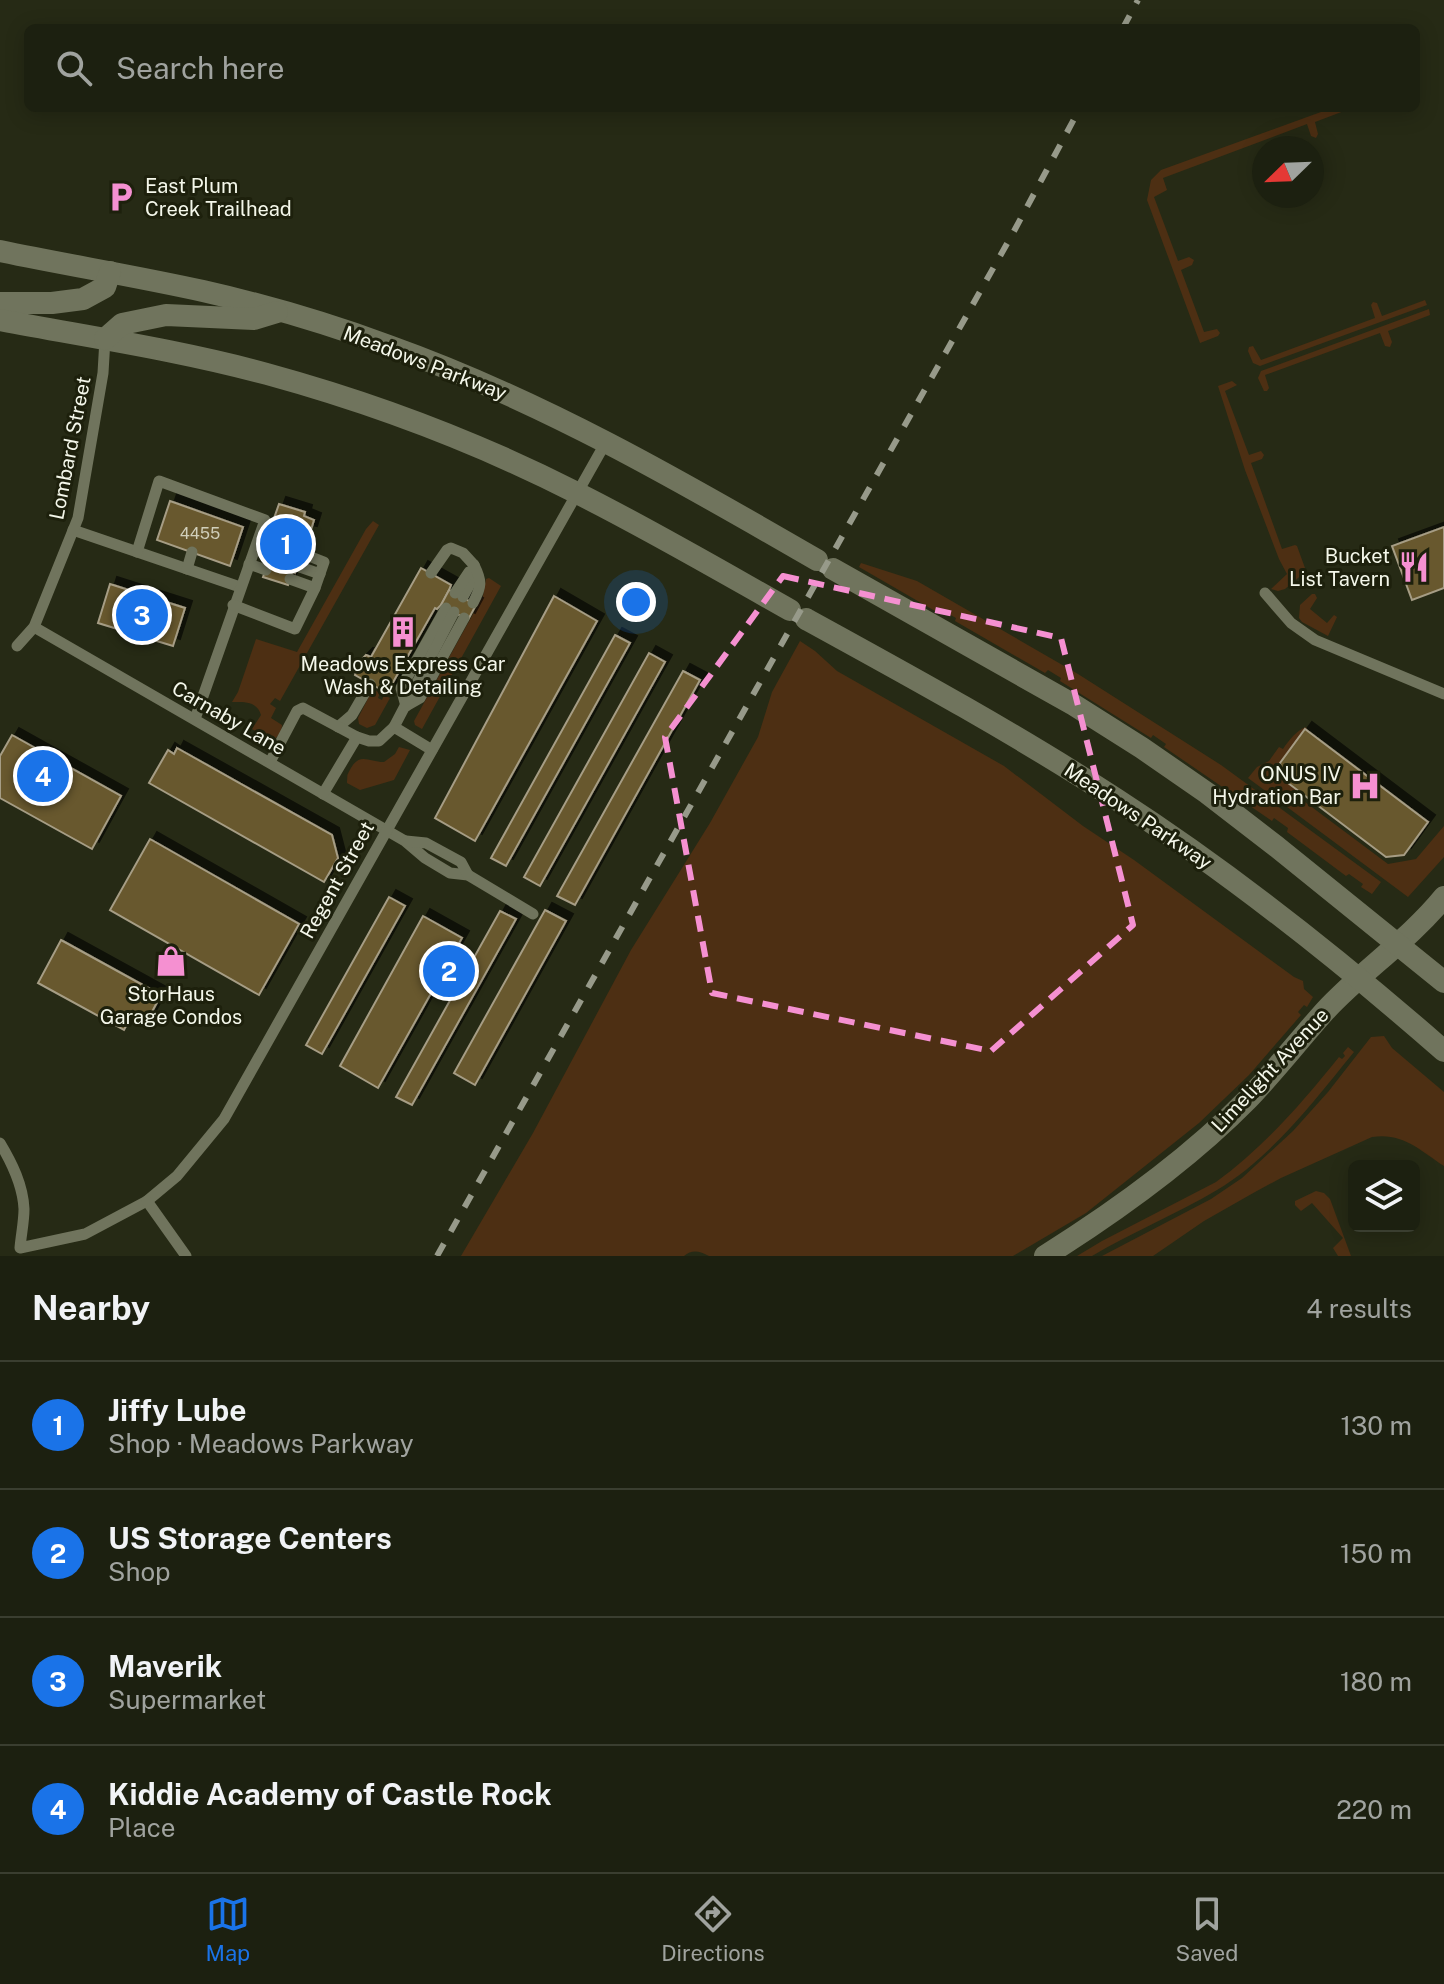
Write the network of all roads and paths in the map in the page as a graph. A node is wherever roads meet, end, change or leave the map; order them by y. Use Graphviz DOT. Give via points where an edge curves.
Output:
graph roads {
  1 [pos="0,251"];
  2 [pos="110,272"];
  3 [pos="0,303"];
  4 [pos="279,312"];
  5 [pos="0,320"];
  6 [pos="105,339"];
  7 [pos="606,442"];
  8 [pos="576,492"];
  9 [pos="210,500"];
  10 [pos="206,514"];
  11 [pos="73,530"];
  12 [pos="258,538"];
  13 [pos="272,543"];
  14 [pos="254,550"];
  15 [pos="137,552"];
  16 [pos="192,552"];
  17 [pos="301,553"];
  18 [pos="268,555"];
  19 [pos="249,564"];
  20 [pos="297,566"];
  21 [pos="187,569"];
  22 [pos="266,570"];
  23 [pos="431,573"];
  24 [pos="320,574"];
  25 [pos="290,579"];
  26 [pos="240,587"];
  27 [pos="315,588"];
  28 [pos="1265,593"];
  29 [pos="463,597"];
  30 [pos="233,605"];
  31 [pos="34,627"];
  32 [pos="17,646"];
  33 [pos="370,684"];
  34 [pos="1444,694"];
  35 [pos="406,706"];
  36 [pos="195,719"];
  37 [pos="338,727"];
  38 [pos="394,727"];
  39 [pos="357,737"];
  40 [pos="432,750"];
  41 [pos="270,762"];
  42 [pos="323,794"];
  43 [pos="385,830"];
  44 [pos="1444,897"];
  45 [pos="533,914"];
  46 [pos="1398,944"];
  47 [pos="1360,979"];
  48 [pos="1444,982"];
  49 [pos="1444,1051"];
  50 [pos="0,1143"];
  51 [pos="147,1201"];
  52 [pos="186,1256"];
  53 [pos="1045,1256"];
  1 -- 2 [label="main road, Meadows Parkway"];
  2 -- 3 [label="main road" via="105,287 83,299"];
  2 -- 4 [label="main road, Meadows Parkway"];
  4 -- 6 [label="main road" via="254,319 166,315 122,324"];
  4 -- 7 [label="main road, Meadows Parkway" via="454,371"];
  5 -- 6 [label="main road, Meadows Parkway"];
  6 -- 8 [label="main road, Meadows Parkway" via="321,391 441,433"];
  6 -- 11 [label="lane, Lombard Street"];
  7 -- 8 [label="lane, Regent Street"];
  7 -- 46 [label="main road, Meadows Parkway" via="1142,748"];
  8 -- 40 [label="lane, Regent Street"];
  8 -- 47 [label="main road, Meadows Parkway" via="978,715 1117,799 1243,887"];
  9 -- 10 [label="lane"];
  9 -- 12 [label="lane" via="265,520"];
  9 -- 15 [label="lane" via="159,481"];
  11 -- 15 [label="lane"];
  11 -- 31 [label="lane, Lombard Street"];
  12 -- 13 [label="lane"];
  12 -- 14 [label="lane"];
  14 -- 18 [label="lane"];
  14 -- 19 [label="lane"];
  15 -- 21 [label="lane"];
  16 -- 21 [label="lane"];
  17 -- 24 [label="lane" via="324,562"];
  19 -- 22 [label="lane"];
  19 -- 26 [label="lane"];
  20 -- 24 [label="lane"];
  21 -- 26 [label="lane"];
  23 -- 29 [label="lane" via="443,553 451,548 463,553 474,565"];
  24 -- 27 [label="lane"];
  25 -- 27 [label="lane"];
  26 -- 30 [label="lane"];
  27 -- 30 [label="lane" via="295,629"];
  28 -- 34 [label="lane" via="1291,623 1315,640"];
  30 -- 36 [label="lane"];
  31 -- 32 [label="lane, Lombard Street"];
  31 -- 36 [label="lane, Carnaby Lane"];
  33 -- 37 [label="lane" via="352,715"];
  35 -- 35 [label="lane" via="420,698 455,613 401,688"];
  35 -- 38 [label="lane"];
  36 -- 41 [label="lane, Carnaby Lane"];
  37 -- 39 [label="lane"];
  37 -- 41 [label="lane" via="303,708 297,711"];
  38 -- 39 [label="lane" via="379,741"];
  38 -- 40 [label="lane"];
  39 -- 42 [label="lane"];
  40 -- 43 [label="lane, Regent Street"];
  41 -- 42 [label="lane, Carnaby Lane"];
  42 -- 43 [label="lane, Carnaby Lane"];
  43 -- 45 [label="lane, Carnaby Lane" via="450,873 468,875"];
  43 -- 51 [label="lane, Regent Street" via="224,1119 177,1176"];
  44 -- 46 [label="main road, Limelight Avenue"];
  46 -- 47 [label="main road, Limelight Avenue"];
  46 -- 48 [label="main road, Meadows Parkway"];
  47 -- 49 [label="main road, Meadows Parkway"];
  47 -- 53 [label="main road, Limelight Avenue" via="1218,1127 1092,1227"];
  50 -- 51 [label="lane, Regent Street" via="22,1196 20,1248 85,1234"];
  51 -- 52 [label="lane"];
}
